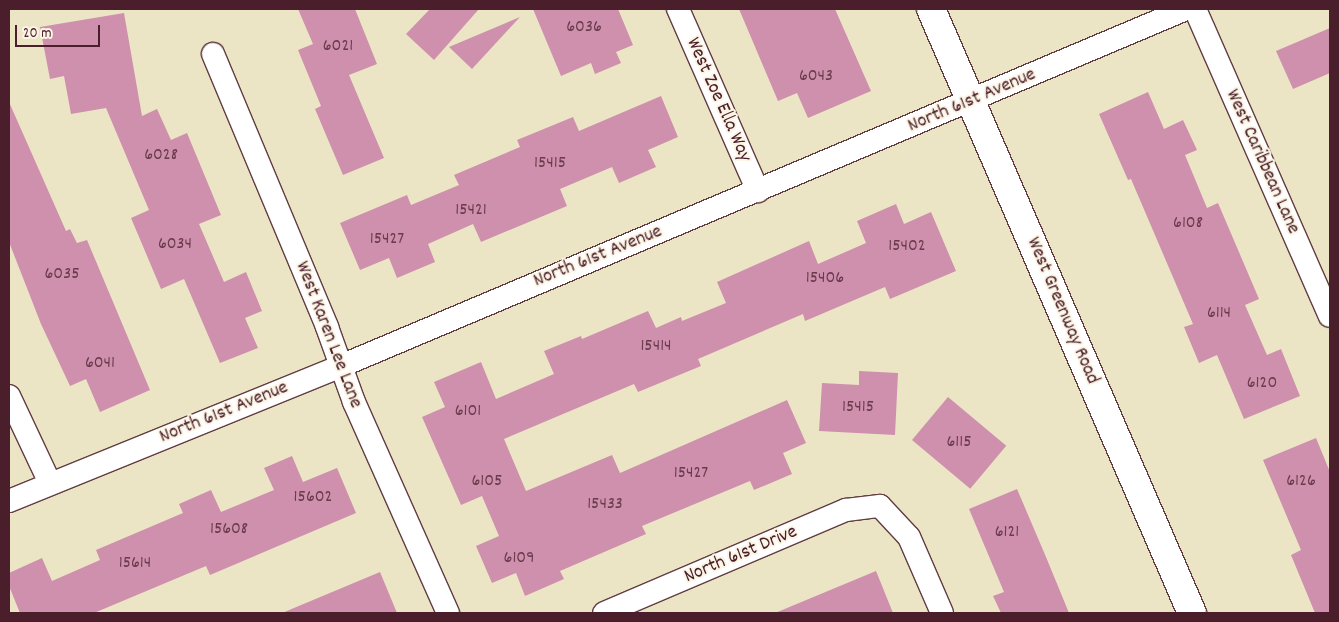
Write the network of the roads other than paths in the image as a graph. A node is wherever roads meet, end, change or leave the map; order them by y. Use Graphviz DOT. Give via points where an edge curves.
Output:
graph roads {
  1 [pos="678,9"];
  2 [pos="931,9"];
  3 [pos="1186,9"];
  4 [pos="1195,9"];
  5 [pos="213,54"];
  6 [pos="971,102"];
  7 [pos="758,191"];
  8 [pos="1329,312"];
  9 [pos="341,366"];
  10 [pos="9,396"];
  11 [pos="50,483"];
  12 [pos="9,501"];
  13 [pos="448,613"];
  14 [pos="604,613"];
  15 [pos="942,613"];
  16 [pos="1192,613"];
  1 -- 7 [label="street, West Zoe Ella Way"];
  2 -- 6 [label="main road, West Greenway Road"];
  3 -- 6 [label="street, North 61st Avenue"];
  4 -- 8 [label="street, West Caribbean Lane"];
  5 -- 9 [label="street, West Karen Lee Lane"];
  6 -- 7 [label="street, North 61st Avenue"];
  6 -- 16 [label="main road, West Greenway Road"];
  7 -- 9 [label="street, North 61st Avenue"];
  9 -- 11 [label="street, North 61st Avenue"];
  9 -- 13 [label="street, West Karen Lee Lane"];
  10 -- 11 [label="street"];
  11 -- 12 [label="street, North 61st Avenue"];
  14 -- 15 [label="street, North 61st Drive" via="846,510 880,506 908,537"];
}
